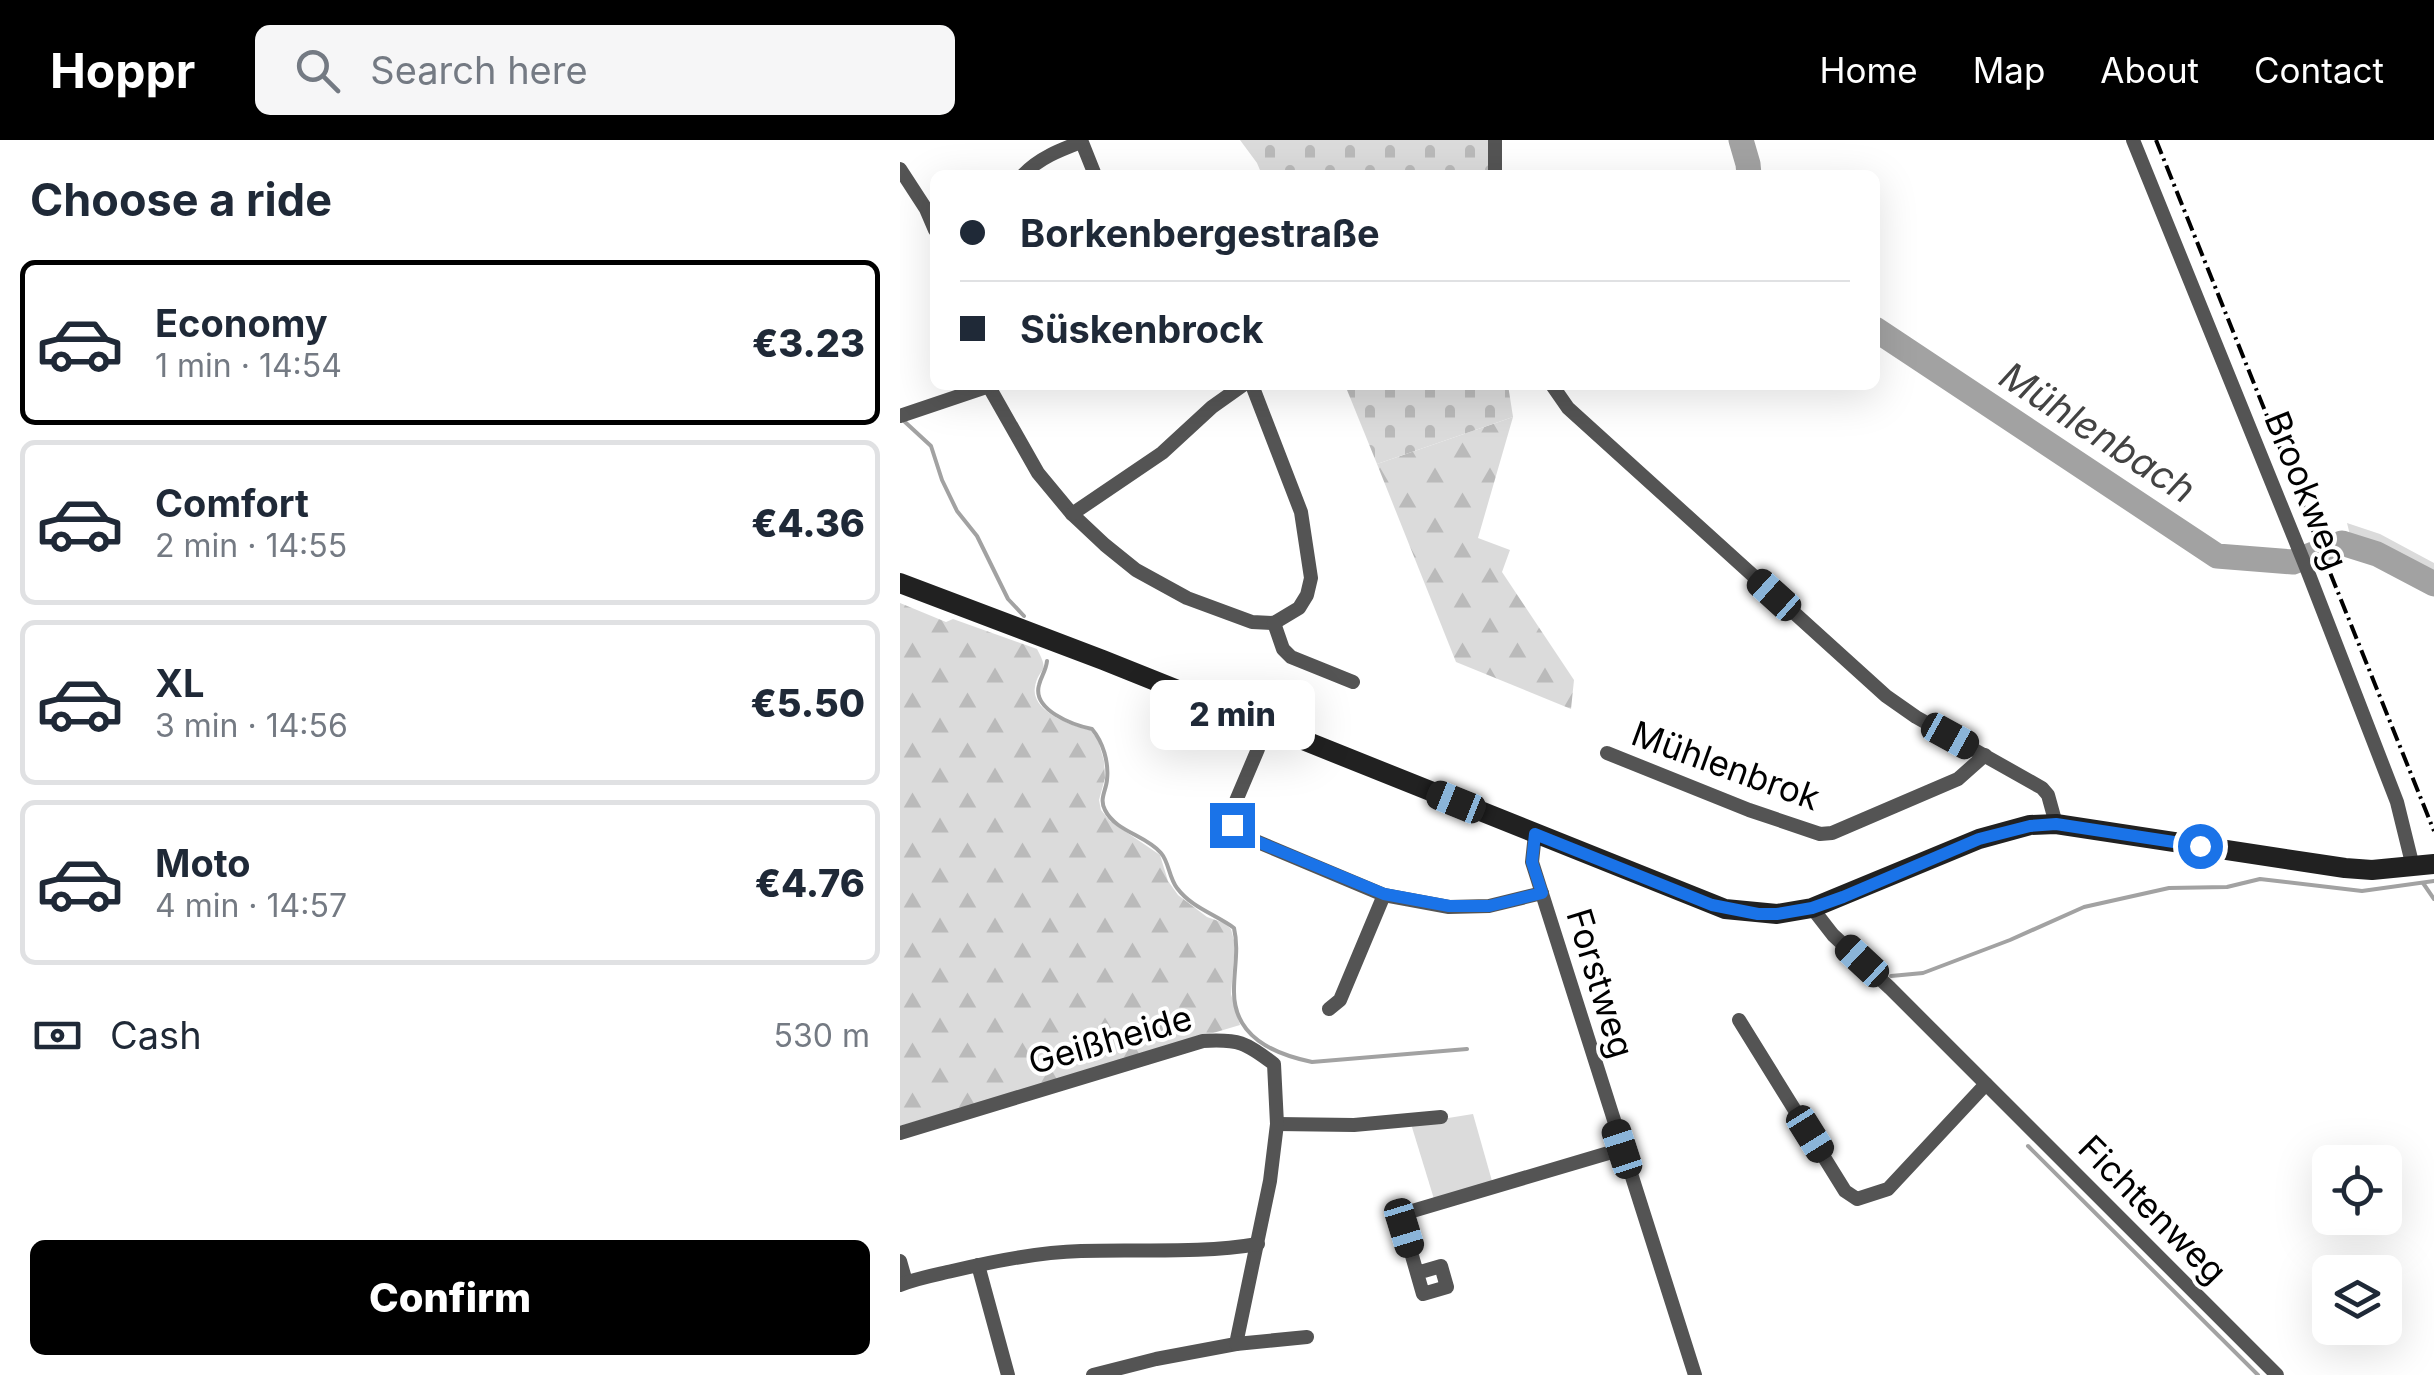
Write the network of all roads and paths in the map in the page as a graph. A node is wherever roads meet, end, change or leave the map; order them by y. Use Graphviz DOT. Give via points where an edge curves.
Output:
graph roads {
  1 [pos="1495,140"];
  2 [pos="2133,140"];
  3 [pos="1081,141"];
  4 [pos="900,169"];
  5 [pos="1029,170"];
  6 [pos="1094,170"];
  7 [pos="1495,170"];
  8 [pos="930,218"];
  9 [pos="978,390"];
  10 [pos="992,390"];
  11 [pos="1236,390"];
  12 [pos="1254,390"];
  13 [pos="1555,390"];
  14 [pos="900,416"];
  15 [pos="1072,514"];
  16 [pos="900,582"];
  17 [pos="1274,623"];
  18 [pos="1353,682"];
  19 [pos="1258,749"];
  20 [pos="1607,753"];
  21 [pos="1985,755"];
  22 [pos="2056,824"];
  23 [pos="1535,834"];
  24 [pos="2423,866"];
  25 [pos="1542,893"];
  26 [pos="1384,894"];
  27 [pos="1812,908"];
  28 [pos="1329,1009"];
  29 [pos="1739,1020"];
  30 [pos="1986,1084"];
  31 [pos="1441,1116"];
  32 [pos="1277,1124"];
  33 [pos="900,1132"];
  34 [pos="1622,1149"];
  35 [pos="1258,1244"];
  36 [pos="900,1261"];
  37 [pos="978,1266"];
  38 [pos="1416,1270"];
  39 [pos="903,1284"];
  40 [pos="1307,1337"];
  41 [pos="1236,1344"];
  42 [pos="1008,1375"];
  43 [pos="1093,1375"];
  44 [pos="1696,1375"];
  45 [pos="2278,1375"];
  1 -- 7 [label="street"];
  2 -- 24 [label="street, Brookweg"];
  3 -- 5 [label="street"];
  3 -- 6 [label="street"];
  4 -- 8 [label="street"];
  9 -- 14 [label="street"];
  10 -- 15 [label="street" via="1038,473"];
  11 -- 15 [label="street" via="1162,453"];
  12 -- 17 [label="street" via="1301,512 1311,578 1298,608"];
  13 -- 21 [label="street" via="1886,696"];
  15 -- 17 [label="street" via="1136,570 1186,598 1252,622"];
  16 -- 23 [label="street"];
  17 -- 18 [label="street" via="1291,657"];
  19 -- 26 [label="street" via="1230,815 1234,832"];
  20 -- 21 [label="street, Mühlenbrok" via="1820,834 1958,778"];
  21 -- 22 [label="street" via="2042,788"];
  22 -- 24 [label="street" via="2345,868"];
  22 -- 27 [label="street" via="2000,832"];
  23 -- 25 [label="street, Forstweg" via="1532,862"];
  23 -- 27 [label="street" via="1725,909 1777,914"];
  25 -- 26 [label="street" via="1489,906"];
  25 -- 34 [label="street, Forstweg"];
  26 -- 28 [label="street" via="1340,1000"];
  27 -- 30 [label="street, Fichtenweg"];
  29 -- 30 [label="street" via="1845,1191 1857,1199 1888,1189"];
  30 -- 45 [label="street, Fichtenweg"];
  31 -- 32 [label="street"];
  32 -- 33 [label="street, Geißheide" via="1274,1064 1230,1039 1202,1041"];
  32 -- 35 [label="street, Geißheide"];
  34 -- 38 [label="street" via="1409,1212 1404,1228"];
  34 -- 44 [label="street, Forstweg"];
  35 -- 37 [label="street" via="1080,1251"];
  35 -- 41 [label="street, Geißheide"];
  36 -- 39 [label="street"];
  37 -- 39 [label="street"];
  37 -- 42 [label="street"];
  40 -- 41 [label="street"];
  41 -- 43 [label="street"];
}
